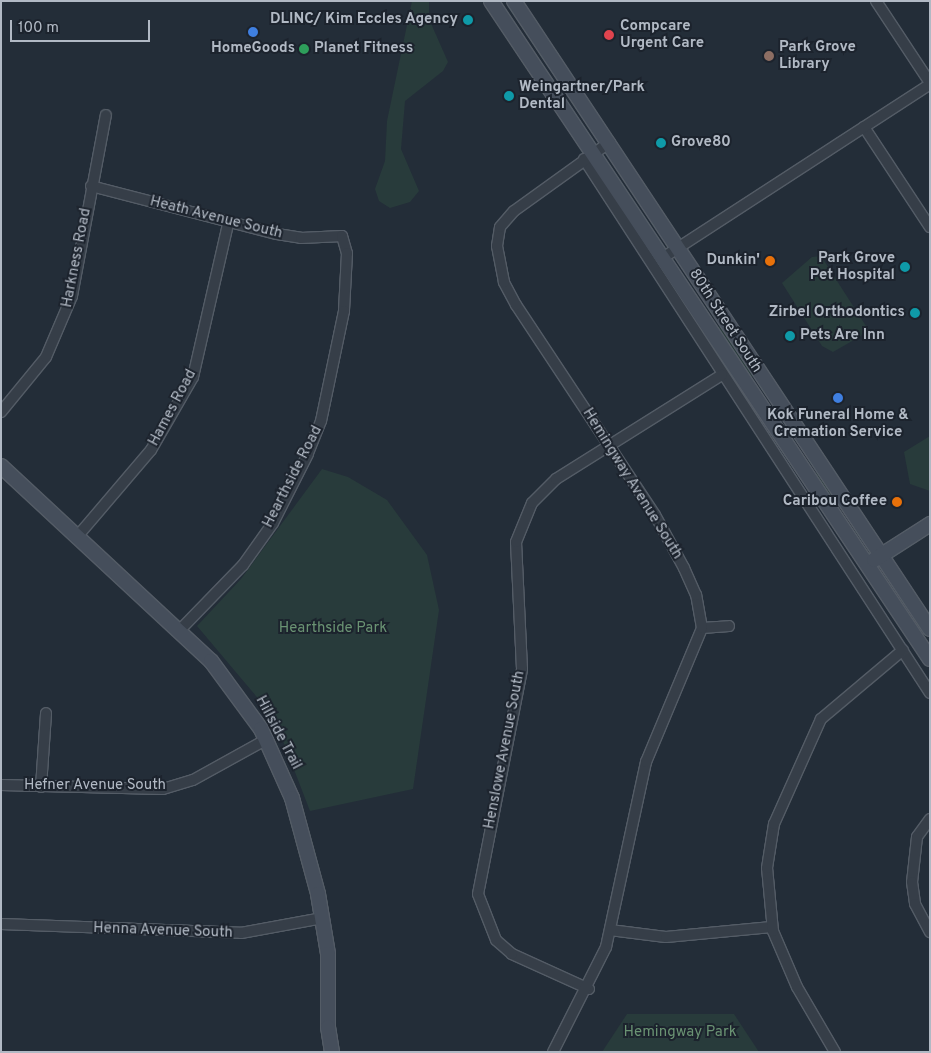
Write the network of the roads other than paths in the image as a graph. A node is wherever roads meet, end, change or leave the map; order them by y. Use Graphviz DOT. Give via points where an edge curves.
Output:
graph roads {
  1 [pos="491,1"];
  2 [pos="514,1"];
  3 [pos="876,1"];
  4 [pos="930,84"];
  5 [pos="106,115"];
  6 [pos="864,127"];
  7 [pos="610,142"];
  8 [pos="590,155"];
  9 [pos="91,186"];
  10 [pos="228,224"];
  11 [pos="930,227"];
  12 [pos="342,236"];
  13 [pos="679,247"];
  14 [pos="664,257"];
  15 [pos="722,375"];
  16 [pos="1,412"];
  17 [pos="609,445"];
  18 [pos="1,466"];
  19 [pos="930,524"];
  20 [pos="76,538"];
  21 [pos="880,556"];
  22 [pos="865,566"];
  23 [pos="729,626"];
  24 [pos="702,628"];
  25 [pos="930,629"];
  26 [pos="180,630"];
  27 [pos="904,650"];
  28 [pos="930,659"];
  29 [pos="930,693"];
  30 [pos="46,713"];
  31 [pos="267,739"];
  32 [pos="1,785"];
  33 [pos="41,787"];
  34 [pos="930,819"];
  35 [pos="323,918"];
  36 [pos="1,924"];
  37 [pos="772,927"];
  38 [pos="610,930"];
  39 [pos="930,932"];
  40 [pos="589,989"];
  41 [pos="332,1052"];
  42 [pos="554,1052"];
  43 [pos="834,1052"];
  1 -- 8 [label="main road, 80th Street South"];
  2 -- 7 [label="main road, 80th Street South"];
  3 -- 4 [label="street"];
  4 -- 6 [label="street"];
  5 -- 9 [label="street, Harkness Road"];
  6 -- 11 [label="street"];
  6 -- 13 [label="street"];
  7 -- 8 [label="street, Hemingway Avenue South"];
  7 -- 13 [label="main road, 80th Street South"];
  8 -- 14 [label="main road, 80th Street South"];
  8 -- 15 [label="street, 80th Street South"];
  8 -- 17 [label="street, Hemingway Avenue South" via="514,211 500,227 497,246 504,282 516,305"];
  9 -- 10 [label="street, Heath Avenue South"];
  9 -- 16 [label="street, Harkness Road" via="72,296 61,327 46,357"];
  10 -- 12 [label="street, Heath Avenue South" via="301,238"];
  10 -- 20 [label="street, Hames Road" via="193,377 151,450"];
  12 -- 26 [label="street, Hearthside Road" via="349,275 344,310 321,421 308,454 273,522 243,565"];
  13 -- 14 [label="street"];
  13 -- 21 [label="main road, 80th Street South"];
  14 -- 22 [label="main road, 80th Street South"];
  15 -- 17 [label="street, Henslowe Avenue South"];
  15 -- 27 [label="street, 80th Street South"];
  17 -- 24 [label="street, Hemingway Avenue South" via="684,568 696,595"];
  17 -- 40 [label="street, Henslowe Avenue South" via="545,489 532,503 516,542 522,669 478,894 496,940 512,954"];
  18 -- 20 [label="main road, Hillside Trail"];
  19 -- 21 [label="main road"];
  20 -- 26 [label="main road, Hillside Trail"];
  21 -- 22 [label="main road"];
  21 -- 25 [label="main road, 80th Street South"];
  22 -- 28 [label="main road, 80th Street South"];
  23 -- 24 [label="street"];
  24 -- 38 [label="street" via="646,762"];
  26 -- 31 [label="main road, Hillside Trail" via="242,698"];
  27 -- 29 [label="street, 80th Street South"];
  27 -- 37 [label="street" via="839,700 821,719 806,747 774,824 767,868"];
  30 -- 33 [label="street"];
  31 -- 33 [label="street, Hefner Avenue South" via="193,780 163,789"];
  31 -- 35 [label="main road, Hillside Trail" via="292,798"];
  32 -- 33 [label="street, Hefner Avenue South"];
  34 -- 39 [label="street" via="917,837 912,882 915,904"];
  35 -- 36 [label="street, Henna Avenue South" via="241,933"];
  35 -- 41 [label="main road, Hillside Trail"];
  37 -- 38 [label="street" via="666,937"];
  37 -- 43 [label="street" via="797,987"];
  38 -- 40 [label="street"];
  40 -- 42 [label="street"];
}
